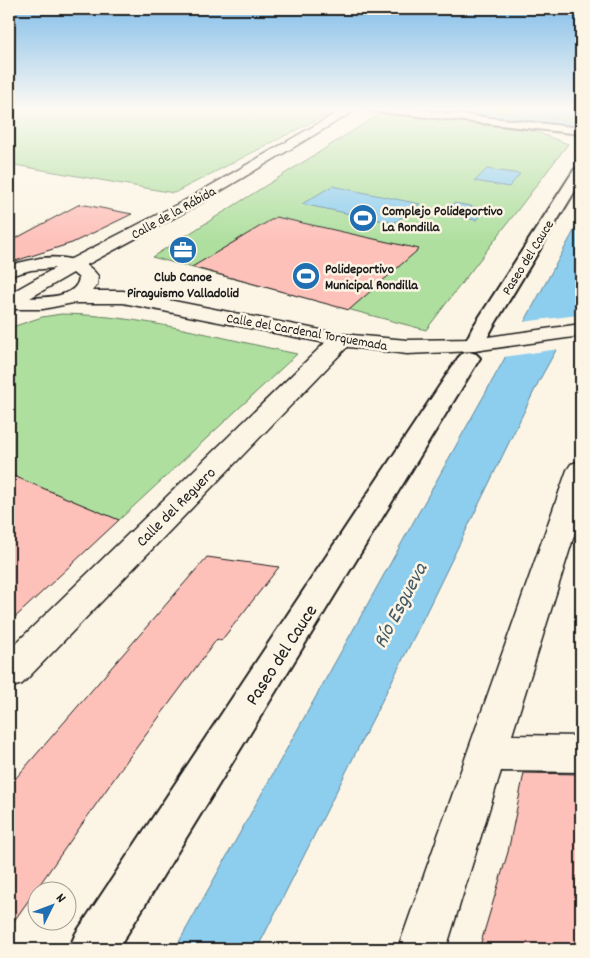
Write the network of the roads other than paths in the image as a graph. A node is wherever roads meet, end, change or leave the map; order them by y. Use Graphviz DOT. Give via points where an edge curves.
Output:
graph roads {
  1 [pos="277,153"];
  2 [pos="581,170"];
  3 [pos="73,265"];
  4 [pos="11,270"];
  5 [pos="90,280"];
  6 [pos="71,297"];
  7 [pos="123,297"];
  8 [pos="9,303"];
  9 [pos="581,330"];
  10 [pos="341,340"];
  11 [pos="472,351"];
  12 [pos="580,474"];
  13 [pos="9,673"];
  14 [pos="488,753"];
  15 [pos="581,754"];
  16 [pos="92,949"];
  17 [pos="422,949"];
  1 -- 3 [label="street, Calle de la Rábida"];
  2 -- 11 [label="street, Paseo del Cauce" via="483,327"];
  3 -- 4 [label="street" via="43,263"];
  3 -- 5 [label="street, Calle del Cardenal Torquemada" via="81,268"];
  3 -- 8 [label="street, Calle de la Rábida"];
  5 -- 6 [label="street, Calle del Cardenal Torquemada" via="86,287"];
  5 -- 7 [label="street, Calle del Cardenal Torquemada"];
  6 -- 7 [label="street, Calle del Cardenal Torquemada"];
  6 -- 8 [label="street, Calle del Cardenal Torquemada" via="47,304"];
  7 -- 10 [label="street, Calle del Cardenal Torquemada"];
  9 -- 11 [label="street, Calle del Cardenal Torquemada"];
  10 -- 11 [label="street, Calle del Cardenal Torquemada"];
  10 -- 13 [label="street, Calle del Reguero"];
  11 -- 16 [label="street, Paseo del Cauce"];
  12 -- 14 [label="street"];
  14 -- 15 [label="street"];
  14 -- 17 [label="street"];
}
